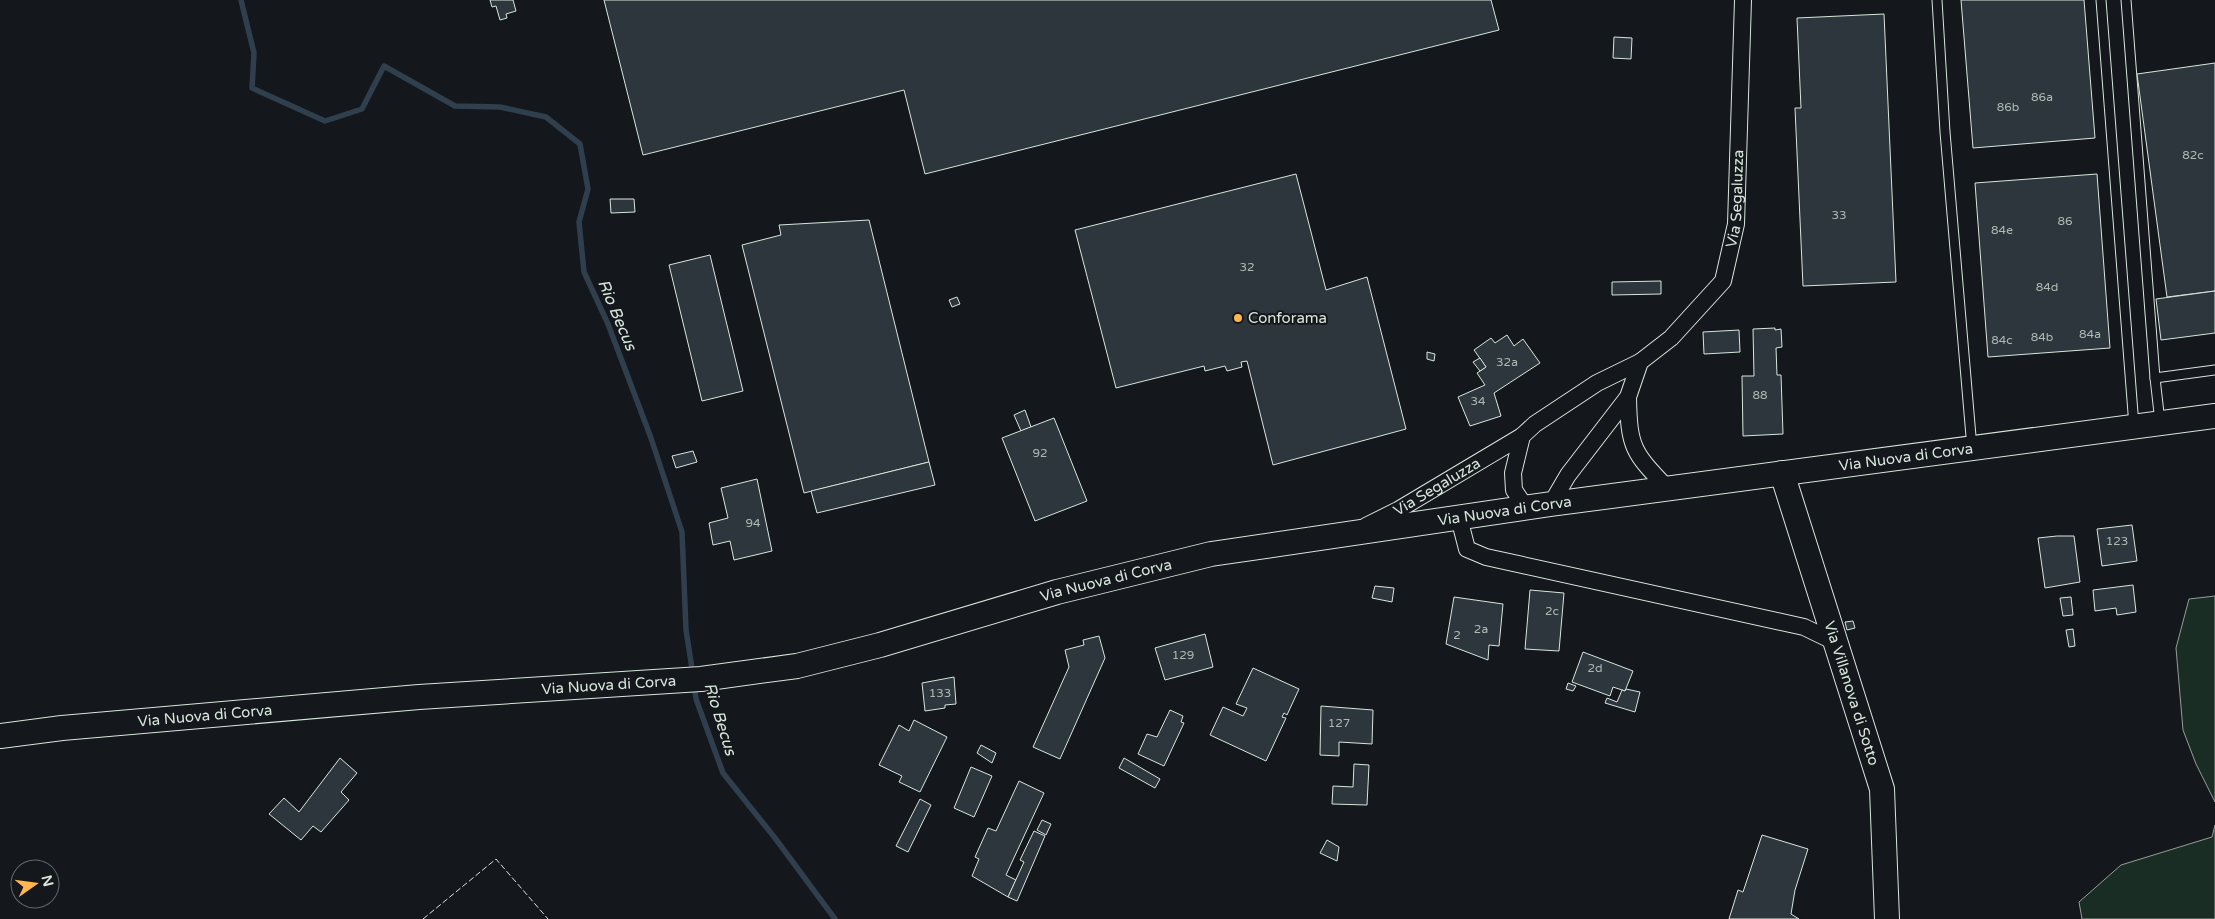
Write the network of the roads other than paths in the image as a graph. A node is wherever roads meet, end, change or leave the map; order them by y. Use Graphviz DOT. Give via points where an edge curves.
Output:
graph roads {
  1 [pos="1743,0"];
  2 [pos="1937,0"];
  3 [pos="2101,0"];
  4 [pos="2126,0"];
  5 [pos="1640,362"];
  6 [pos="2215,370"];
  7 [pos="2155,378"];
  8 [pos="1628,397"];
  9 [pos="2215,416"];
  10 [pos="2160,423"];
  11 [pos="2134,427"];
  12 [pos="1522,436"];
  13 [pos="1972,449"];
  14 [pos="1782,473"];
  15 [pos="1667,488"];
  16 [pos="1551,504"];
  17 [pos="1526,508"];
  18 [pos="1459,518"];
  19 [pos="1350,534"];
  20 [pos="1837,643"];
  21 [pos="0,736"];
  22 [pos="1886,919"];
  1 -- 5 [label="street, Via Segaluzza" via="1736,224 1723,281 1671,338"];
  2 -- 13 [label="lane"];
  3 -- 11 [label="lane"];
  4 -- 7 [label="lane"];
  5 -- 8 [label="street"];
  5 -- 12 [label="street, Via Segaluzza" via="1597,384"];
  6 -- 7 [label="lane"];
  7 -- 10 [label="lane"];
  8 -- 15 [label="street" via="1628,431 1638,457"];
  8 -- 16 [label="street" via="1568,475"];
  9 -- 10 [label="main road, Via Nuova di Corva"];
  10 -- 11 [label="main road, Via Nuova di Corva"];
  11 -- 13 [label="main road, Via Nuova di Corva"];
  12 -- 17 [label="street" via="1513,473 1514,490"];
  12 -- 19 [label="street, Via Segaluzza" via="1398,510"];
  13 -- 14 [label="main road, Via Nuova di Corva"];
  14 -- 15 [label="main road, Via Nuova di Corva"];
  14 -- 20 [label="main road, Via Villanova di Sotto"];
  15 -- 16 [label="main road, Via Nuova di Corva"];
  16 -- 17 [label="main road, Via Nuova di Corva"];
  17 -- 18 [label="main road, Via Nuova di Corva"];
  18 -- 19 [label="main road, Via Nuova di Corva"];
  18 -- 20 [label="street" via="1467,549 1486,557 1804,627"];
  19 -- 21 [label="main road, Via Nuova di Corva" via="1211,554 1057,592 880,645 797,666 701,679 419,697"];
  20 -- 22 [label="main road, Via Villanova di Sotto" via="1882,789"];
}
